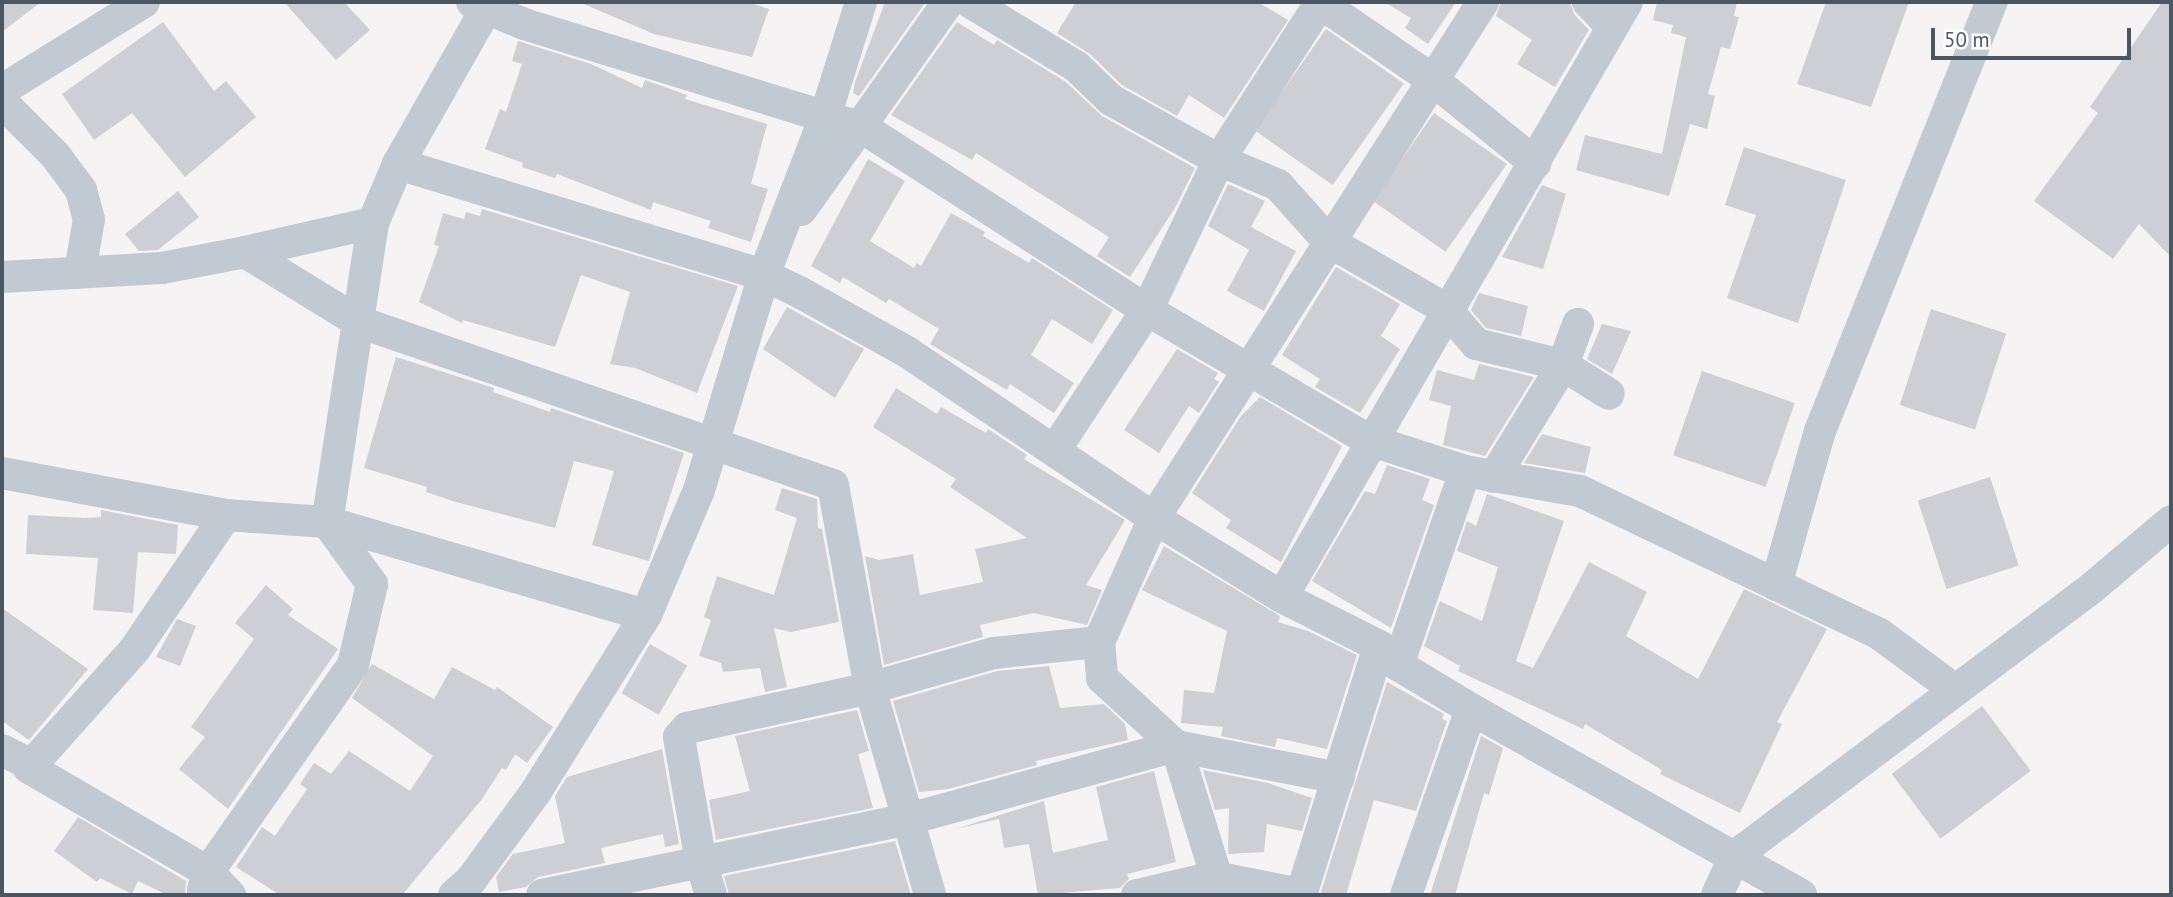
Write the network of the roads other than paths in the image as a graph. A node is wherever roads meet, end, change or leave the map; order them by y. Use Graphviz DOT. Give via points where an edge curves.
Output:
graph roads {
  1 [pos="144,2"];
  2 [pos="861,2"];
  3 [pos="948,2"];
  4 [pos="970,2"];
  5 [pos="1320,2"];
  6 [pos="1483,2"];
  7 [pos="1588,2"];
  8 [pos="1992,2"];
  9 [pos="483,5"];
  10 [pos="1619,14"];
  11 [pos="1433,80"];
  12 [pos="2,90"];
  13 [pos="2,102"];
  14 [pos="825,117"];
  15 [pos="863,128"];
  16 [pos="1219,160"];
  17 [pos="1535,163"];
  18 [pos="398,164"];
  19 [pos="373,223"];
  20 [pos="780,239"];
  21 [pos="1328,241"];
  22 [pos="245,252"];
  23 [pos="80,272"];
  24 [pos="764,275"];
  25 [pos="2,277"];
  26 [pos="1446,309"];
  27 [pos="1147,310"];
  28 [pos="359,322"];
  29 [pos="1578,324"];
  30 [pos="1563,365"];
  31 [pos="1247,369"];
  32 [pos="1609,394"];
  33 [pos="1369,440"];
  34 [pos="714,443"];
  35 [pos="1055,450"];
  36 [pos="2,473"];
  37 [pos="1480,474"];
  38 [pos="226,515"];
  39 [pos="1154,518"];
  40 [pos="327,522"];
  41 [pos="2171,522"];
  42 [pos="1776,585"];
  43 [pos="1282,597"];
  44 [pos="646,615"];
  45 [pos="1098,642"];
  46 [pos="1388,656"];
  47 [pos="870,688"];
  48 [pos="1954,689"];
  49 [pos="1471,709"];
  50 [pos="1175,746"];
  51 [pos="2,750"];
  52 [pos="32,765"];
  53 [pos="1339,778"];
  54 [pos="905,820"];
  55 [pos="1735,856"];
  56 [pos="701,862"];
  57 [pos="205,884"];
  58 [pos="1218,886"];
  59 [pos="468,890"];
  60 [pos="230,895"];
  61 [pos="542,895"];
  62 [pos="711,895"];
  63 [pos="930,895"];
  64 [pos="1136,895"];
  65 [pos="1301,895"];
  66 [pos="1406,895"];
  67 [pos="1717,895"];
  68 [pos="1801,895"];
  1 -- 12 [label="street"];
  2 -- 14 [label="street"];
  3 -- 15 [label="street"];
  4 -- 16 [label="street" via="1077,67 1111,100"];
  5 -- 11 [label="street"];
  5 -- 16 [label="street"];
  6 -- 11 [label="street"];
  7 -- 10 [label="street"];
  8 -- 42 [label="street" via="1820,431"];
  9 -- 14 [label="street"];
  9 -- 18 [label="street"];
  10 -- 17 [label="street"];
  11 -- 17 [label="street"];
  11 -- 21 [label="street"];
  13 -- 23 [label="street" via="55,155 81,190 89,219"];
  14 -- 15 [label="street"];
  14 -- 20 [label="street"];
  15 -- 20 [label="street"];
  15 -- 27 [label="street"];
  16 -- 21 [label="street" via="1278,185"];
  16 -- 27 [label="street"];
  17 -- 26 [label="street"];
  18 -- 19 [label="street"];
  18 -- 24 [label="street"];
  19 -- 22 [label="street"];
  19 -- 28 [label="street"];
  20 -- 24 [label="street"];
  21 -- 26 [label="street"];
  21 -- 31 [label="street"];
  22 -- 23 [label="street" via="162,268"];
  22 -- 28 [label="street"];
  23 -- 25 [label="street"];
  24 -- 34 [label="street"];
  24 -- 35 [label="street" via="907,352"];
  26 -- 30 [label="street" via="1476,344"];
  26 -- 33 [label="street"];
  27 -- 31 [label="street"];
  27 -- 35 [label="street"];
  28 -- 34 [label="street"];
  28 -- 40 [label="street"];
  29 -- 30 [label="street"];
  30 -- 32 [label="street"];
  30 -- 37 [label="street"];
  31 -- 33 [label="street"];
  31 -- 39 [label="street"];
  33 -- 37 [label="street"];
  33 -- 43 [label="street"];
  34 -- 44 [label="street"];
  34 -- 47 [label="street" via="833,485"];
  35 -- 39 [label="street"];
  36 -- 38 [label="street"];
  37 -- 42 [label="street" via="1580,491"];
  37 -- 46 [label="street"];
  38 -- 40 [label="street"];
  38 -- 52 [label="street" via="135,649"];
  39 -- 43 [label="street"];
  39 -- 45 [label="street"];
  40 -- 44 [label="street"];
  40 -- 57 [label="street" via="372,584 353,665"];
  41 -- 48 [label="street" via="2093,587"];
  42 -- 48 [label="street" via="1878,633"];
  43 -- 46 [label="street"];
  44 -- 59 [label="street" via="535,793"];
  45 -- 47 [label="street" via="994,653"];
  45 -- 50 [label="street" via="1102,678"];
  46 -- 49 [label="street"];
  46 -- 53 [label="street"];
  47 -- 54 [label="street"];
  47 -- 56 [label="street" via="687,728 679,737"];
  48 -- 55 [label="street"];
  49 -- 55 [label="street"];
  49 -- 66 [label="street"];
  50 -- 53 [label="street"];
  50 -- 54 [label="street"];
  50 -- 58 [label="street"];
  51 -- 52 [label="street"];
  52 -- 57 [label="street" via="29,768"];
  53 -- 65 [label="street"];
  54 -- 56 [label="street"];
  54 -- 63 [label="street"];
  55 -- 67 [label="street"];
  55 -- 68 [label="street"];
  56 -- 61 [label="street"];
  56 -- 62 [label="street"];
  57 -- 60 [label="street"];
  58 -- 64 [label="street"];
  58 -- 65 [label="street"];
}
